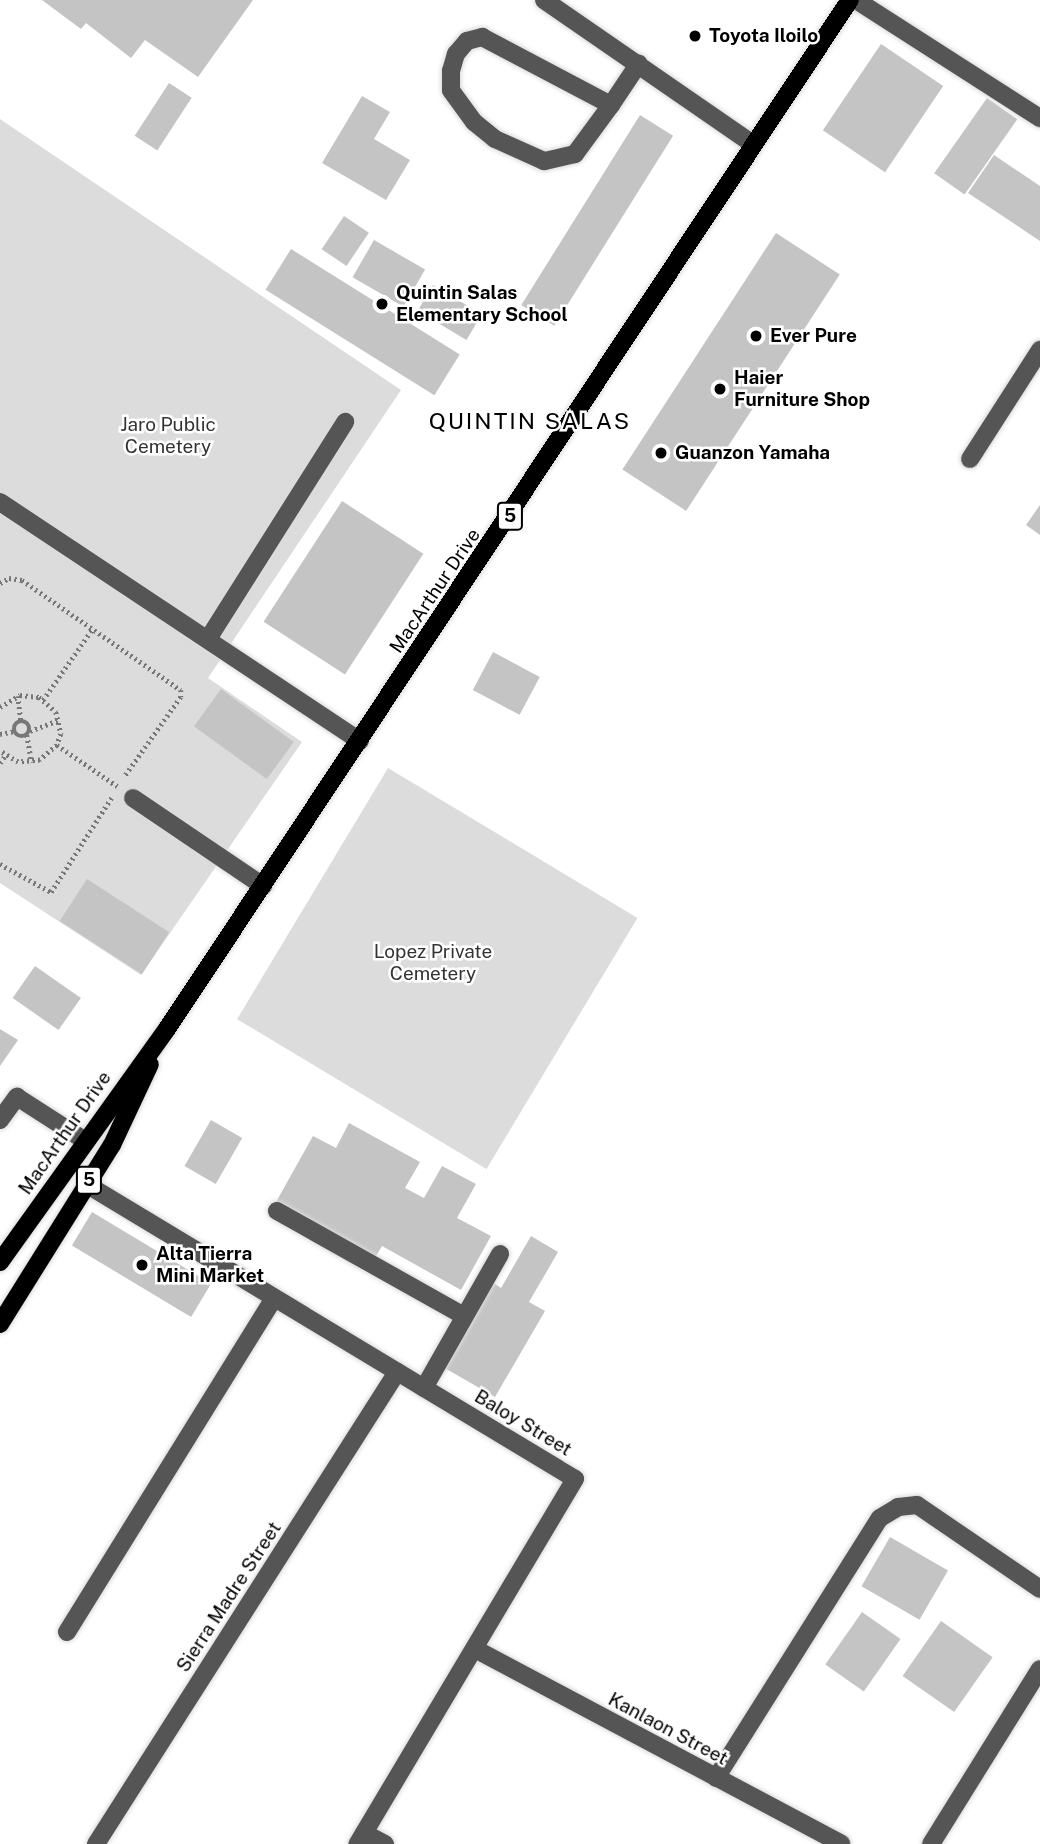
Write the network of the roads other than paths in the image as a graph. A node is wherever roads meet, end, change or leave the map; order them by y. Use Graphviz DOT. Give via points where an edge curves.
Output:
graph roads {
  1 [pos="544,0"];
  2 [pos="850,0"];
  3 [pos="856,0"];
  4 [pos="639,63"];
  5 [pos="611,105"];
  6 [pos="1040,118"];
  7 [pos="753,144"];
  8 [pos="1040,350"];
  9 [pos="345,422"];
  10 [pos="970,459"];
  11 [pos="0,502"];
  12 [pos="208,639"];
  13 [pos="360,741"];
  14 [pos="133,798"];
  15 [pos="263,886"];
  16 [pos="167,1029"];
  17 [pos="0,1120"];
  18 [pos="84,1140"];
  19 [pos="86,1184"];
  20 [pos="277,1211"];
  21 [pos="500,1254"];
  22 [pos="0,1262"];
  23 [pos="274,1298"];
  24 [pos="464,1316"];
  25 [pos="0,1324"];
  26 [pos="397,1372"];
  27 [pos="424,1388"];
  28 [pos="1040,1588"];
  29 [pos="67,1632"];
  30 [pos="475,1649"];
  31 [pos="1040,1669"];
  32 [pos="716,1778"];
  33 [pos="361,1838"];
  34 [pos="96,1844"];
  35 [pos="385,1844"];
  36 [pos="841,1844"];
  37 [pos="931,1844"];
  1 -- 4 [label="street"];
  2 -- 7 [label="main road, MacArthur Drive / 5"];
  3 -- 6 [label="street"];
  4 -- 5 [label="street"];
  4 -- 7 [label="street"];
  5 -- 5 [label="street" via="575,154 544,161 495,139 474,122 451,90 451,71 456,54 467,41 482,37"];
  7 -- 13 [label="main road, MacArthur Drive / 5"];
  8 -- 10 [label="street"];
  9 -- 12 [label="street"];
  11 -- 12 [label="street"];
  12 -- 13 [label="street"];
  13 -- 15 [label="main road, MacArthur Drive / 5"];
  14 -- 15 [label="street"];
  15 -- 16 [label="main road, MacArthur Drive / 5"];
  16 -- 18 [label="main road, MacArthur Drive / 5"];
  16 -- 19 [label="main road, MacArthur Drive / 5" via="112,1145"];
  17 -- 18 [label="street" via="17,1097"];
  18 -- 22 [label="main road, MacArthur Drive / 5"];
  19 -- 23 [label="street, Baloy Street"];
  19 -- 25 [label="main road, MacArthur Drive / 5"];
  20 -- 24 [label="street"];
  21 -- 24 [label="street"];
  23 -- 26 [label="street, Baloy Street"];
  23 -- 29 [label="street"];
  24 -- 27 [label="street"];
  26 -- 27 [label="street, Baloy Street"];
  26 -- 34 [label="street, Sierra Madre Street"];
  27 -- 30 [label="street, Baloy Street" via="575,1479"];
  28 -- 32 [label="street" via="917,1504 898,1507 880,1518"];
  30 -- 32 [label="street, Kanlaon Street"];
  30 -- 33 [label="street, Baloy Street"];
  31 -- 37 [label="street"];
  32 -- 36 [label="street, Kanlaon Street"];
  33 -- 35 [label="street"];
}
